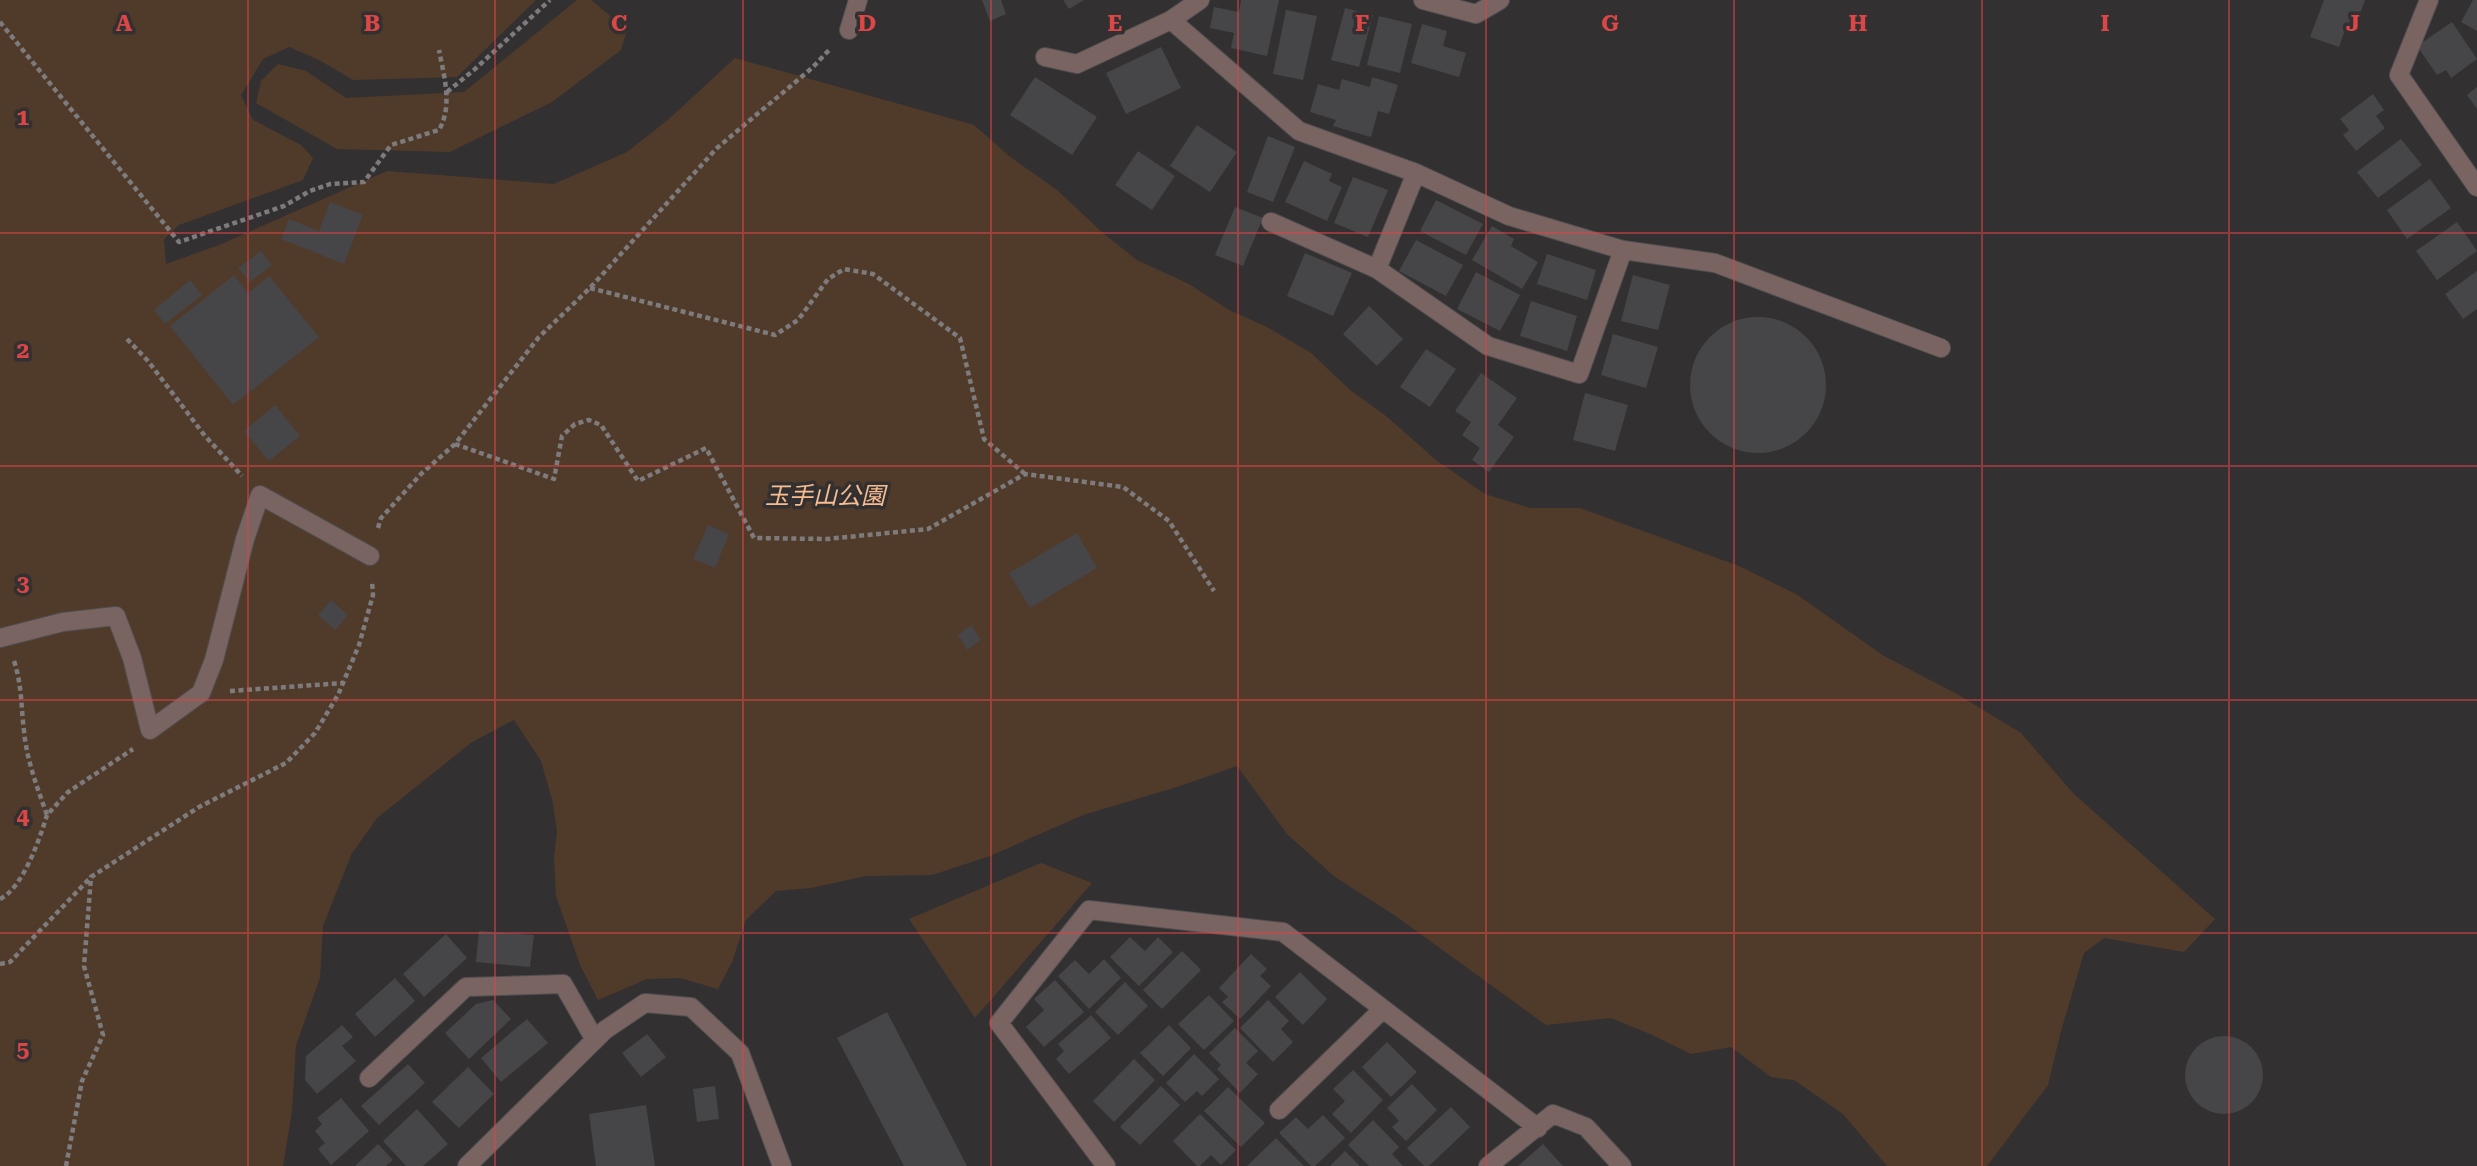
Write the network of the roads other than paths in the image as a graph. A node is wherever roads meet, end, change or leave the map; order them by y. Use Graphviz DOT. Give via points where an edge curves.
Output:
graph roads {
  1 [pos="858,0"];
  2 [pos="1200,0"];
  3 [pos="1423,0"];
  4 [pos="1500,0"];
  5 [pos="2429,0"];
  6 [pos="1171,20"];
  7 [pos="849,30"];
  8 [pos="1045,57"];
  9 [pos="1416,173"];
  10 [pos="2477,187"];
  11 [pos="1270,222"];
  12 [pos="1623,250"];
  13 [pos="1377,269"];
  14 [pos="1941,348"];
  15 [pos="370,556"];
  16 [pos="3,638"];
  17 [pos="1383,1009"];
  18 [pos="595,1040"];
  19 [pos="369,1078"];
  20 [pos="1279,1110"];
  21 [pos="1538,1128"];
  22 [pos="467,1166"];
  23 [pos="782,1166"];
  24 [pos="1107,1166"];
  25 [pos="1488,1166"];
  26 [pos="1622,1166"];
  1 -- 7 [label="street"];
  2 -- 6 [label="street"];
  3 -- 4 [label="street" via="1476,14"];
  5 -- 10 [label="street" via="2399,75"];
  6 -- 8 [label="street" via="1077,64"];
  6 -- 9 [label="street" via="1298,131"];
  9 -- 12 [label="street" via="1509,216"];
  9 -- 13 [label="street"];
  11 -- 13 [label="street"];
  12 -- 13 [label="street" via="1578,374 1488,346"];
  12 -- 14 [label="street" via="1715,263"];
  15 -- 16 [label="street" via="260,495 201,693 150,730 116,616 63,622"];
  17 -- 20 [label="street"];
  17 -- 21 [label="street"];
  17 -- 24 [label="street" via="1283,932 1089,910 999,1023"];
  18 -- 19 [label="street" via="563,984 466,987"];
  18 -- 22 [label="street"];
  18 -- 23 [label="street" via="645,1003 691,1007 740,1053"];
  21 -- 25 [label="street"];
  21 -- 26 [label="street" via="1553,1114 1586,1127"];
}
